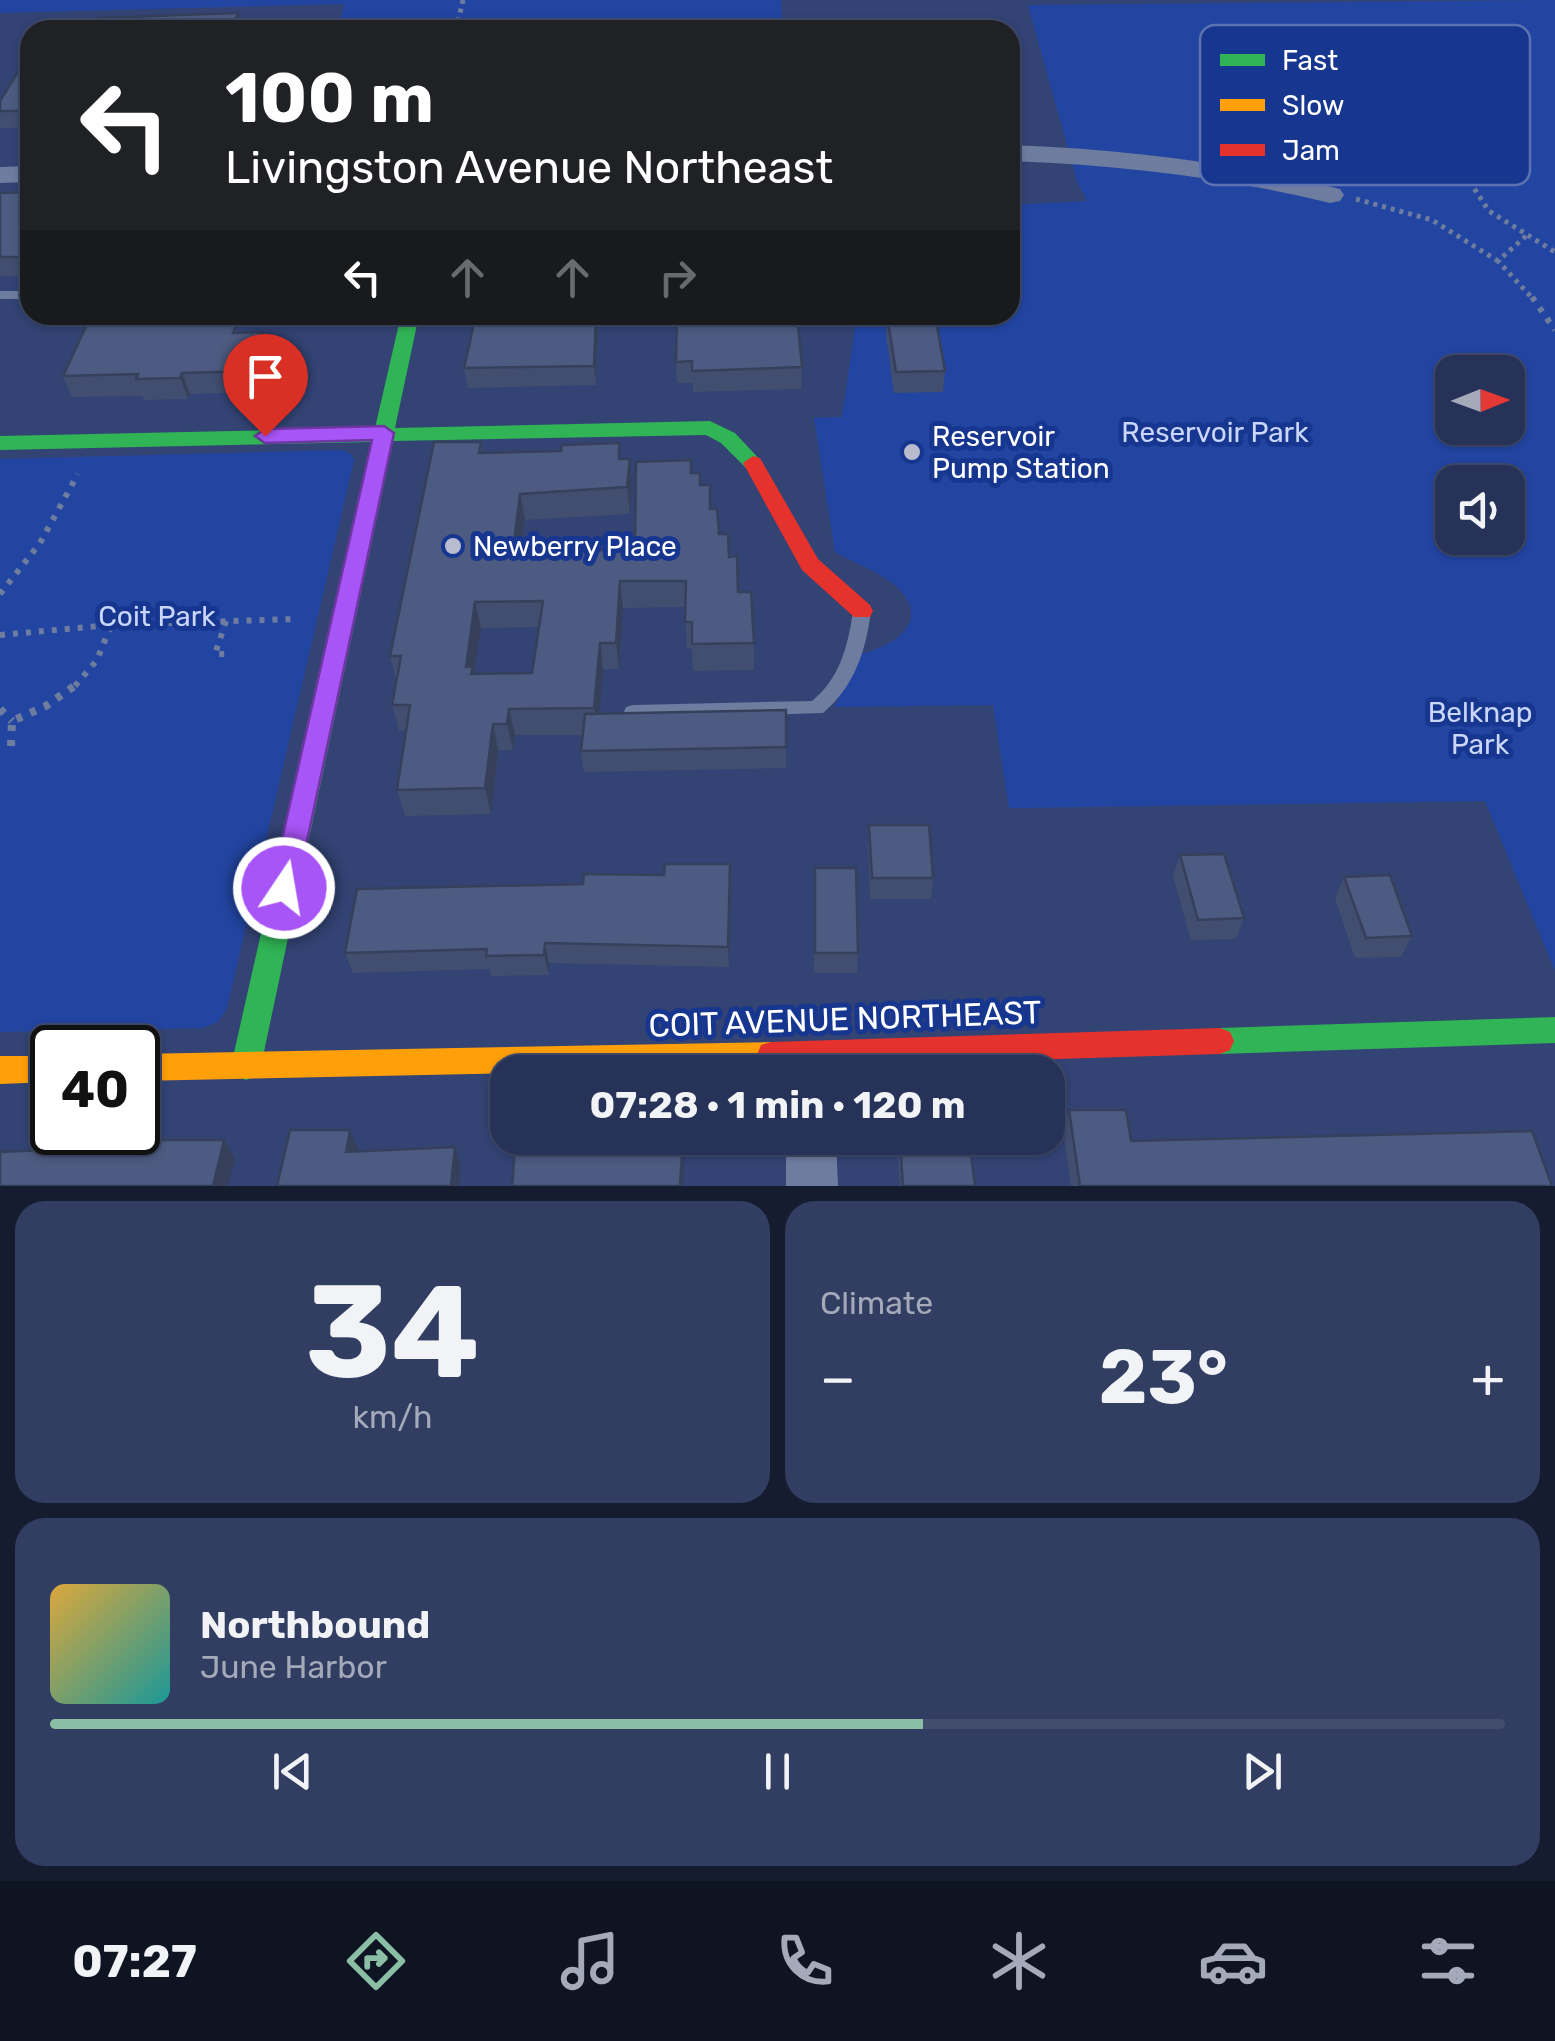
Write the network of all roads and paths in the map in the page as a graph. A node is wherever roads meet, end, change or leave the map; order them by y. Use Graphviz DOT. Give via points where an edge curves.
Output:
graph roads {
  1 [pos="1020,153"];
  2 [pos="1200,169"];
  3 [pos="1283,185"];
  4 [pos="1324,185"];
  5 [pos="1472,185"];
  6 [pos="1320,192"];
  7 [pos="1526,236"];
  8 [pos="1555,252"];
  9 [pos="1498,260"];
  10 [pos="408,325"];
  11 [pos="1555,330"];
  12 [pos="384,433"];
  13 [pos="0,443"];
  14 [pos="80,470"];
  15 [pos="0,594"];
  16 [pos="862,611"];
  17 [pos="295,619"];
  18 [pos="226,621"];
  19 [pos="111,625"];
  20 [pos="0,635"];
  21 [pos="232,654"];
  22 [pos="0,709"];
  23 [pos="633,712"];
  24 [pos="12,721"];
  25 [pos="11,746"];
  26 [pos="1555,1030"];
  27 [pos="991,1055"];
  28 [pos="490,1065"];
  29 [pos="246,1066"];
  30 [pos="160,1068"];
  31 [pos="30,1069"];
  32 [pos="0,1070"];
  33 [pos="812,1155"];
  34 [pos="812,1186"];
  1 -- 2 [label="street"];
  3 -- 6 [label="street"];
  4 -- 6 [label="lane"];
  5 -- 7 [label="path" via="1489,211"];
  6 -- 9 [label="path" via="1422,214"];
  7 -- 8 [label="path"];
  7 -- 9 [label="path"];
  9 -- 11 [label="path"];
  10 -- 12 [label="street"];
  12 -- 13 [label="street"];
  12 -- 16 [label="street" via="724,433 746,452 812,566"];
  12 -- 29 [label="street"];
  14 -- 15 [label="path" via="40,543"];
  16 -- 23 [label="lane" via="852,659 834,692 816,708"];
  17 -- 18 [label="path"];
  18 -- 19 [label="path"];
  18 -- 21 [label="path" via="215,654"];
  19 -- 20 [label="path"];
  19 -- 24 [label="path" via="85,680 52,705"];
  22 -- 24 [label="path"];
  24 -- 25 [label="path"];
  26 -- 27 [label="street, COIT AVENUE NORTHEAST"];
  28 -- 29 [label="street, COIT AVENUE NORTHEAST"];
  29 -- 30 [label="street, COIT AVENUE NORTHEAST"];
  31 -- 32 [label="street"];
  33 -- 34 [label="street"];
}
